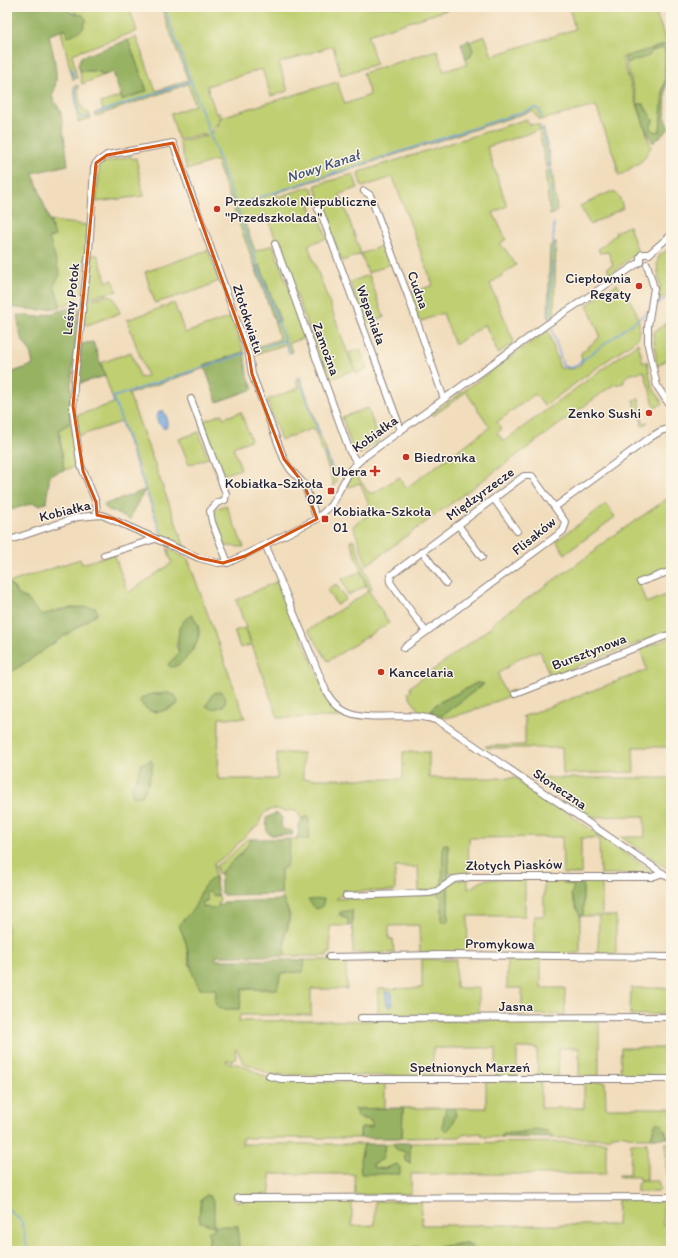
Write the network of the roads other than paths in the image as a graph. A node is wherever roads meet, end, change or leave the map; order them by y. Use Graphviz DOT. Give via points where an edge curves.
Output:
graph roads {
  1 [pos="173,143"];
  2 [pos="364,191"];
  3 [pos="318,209"];
  4 [pos="671,235"];
  5 [pos="275,244"];
  6 [pos="649,254"];
  7 [pos="640,262"];
  8 [pos="647,264"];
  9 [pos="191,399"];
  10 [pos="444,399"];
  11 [pos="671,407"];
  12 [pos="671,428"];
  13 [pos="401,430"];
  14 [pos="357,462"];
  15 [pos="494,499"];
  16 [pos="555,508"];
  17 [pos="97,514"];
  18 [pos="317,519"];
  19 [pos="458,525"];
  20 [pos="517,531"];
  21 [pos="155,539"];
  22 [pos="7,540"];
  23 [pos="266,546"];
  24 [pos="422,551"];
  25 [pos="104,555"];
  26 [pos="482,557"];
  27 [pos="228,562"];
  28 [pos="671,571"];
  29 [pos="640,582"];
  30 [pos="446,583"];
  31 [pos="426,632"];
  32 [pos="671,634"];
  33 [pos="404,648"];
  34 [pos="516,694"];
  35 [pos="662,874"];
  36 [pos="671,879"];
  37 [pos="346,896"];
  38 [pos="329,957"];
  39 [pos="671,957"];
  40 [pos="671,1017"];
  41 [pos="361,1018"];
  42 [pos="269,1076"];
  43 [pos="671,1079"];
  44 [pos="238,1198"];
  45 [pos="671,1198"];
  1 -- 17 [label="street, Leśny Potok" via="107,156 94,168 89,252 72,406 80,463 96,502"];
  1 -- 18 [label="street, Złotokwiatu" via="248,352 252,374 284,459 290,470 304,484"];
  2 -- 10 [label="street, Cudna" via="370,195"];
  3 -- 13 [label="street, Wspaniała"];
  4 -- 6 [label="street"];
  5 -- 14 [label="street, Zamożna" via="350,452"];
  6 -- 7 [label="street" via="642,254"];
  6 -- 8 [label="street" via="651,260"];
  7 -- 8 [label="street"];
  7 -- 10 [label="street, Kobiałka" via="554,319"];
  8 -- 11 [label="street" via="654,286 648,322 648,345 656,386"];
  9 -- 27 [label="street" via="226,494 225,500 217,503 210,511"];
  10 -- 13 [label="street, Kobiałka"];
  12 -- 16 [label="street, Flisaków" via="651,437"];
  13 -- 14 [label="street, Kobiałka"];
  14 -- 18 [label="street, Kobiałka" via="347,474 331,505"];
  15 -- 16 [label="street, Międzyrzecze" via="524,476 529,476 534,478"];
  15 -- 19 [label="street, Międzyrzecze"];
  15 -- 20 [label="street"];
  16 -- 31 [label="street, Flisaków" via="566,522 563,531"];
  17 -- 21 [label="street, Kobiałka" via="114,519"];
  17 -- 22 [label="street, Kobiałka" via="78,517"];
  18 -- 23 [label="street, Kobiałka"];
  19 -- 24 [label="street, Międzyrzecze"];
  19 -- 26 [label="street"];
  21 -- 25 [label="street"];
  21 -- 27 [label="street, Kobiałka" via="206,561"];
  23 -- 27 [label="street, Kobiałka"];
  23 -- 35 [label="street, Słoneczna" via="326,691 336,705 347,713 356,715 435,719"];
  24 -- 30 [label="street"];
  24 -- 31 [label="street, Międzyrzecze" via="392,573 390,578"];
  28 -- 29 [label="street"];
  31 -- 33 [label="street, Flisaków"];
  32 -- 34 [label="street, Bursztynowa"];
  35 -- 36 [label="street, Słoneczna"];
  35 -- 37 [label="street, Złotych Piasków" via="652,877 471,877 454,879 429,893"];
  38 -- 39 [label="street, Promykowa"];
  40 -- 41 [label="street, Jasna"];
  42 -- 43 [label="street, Spełnionych Marzeń" via="281,1079"];
  44 -- 45 [label="street"];
}
